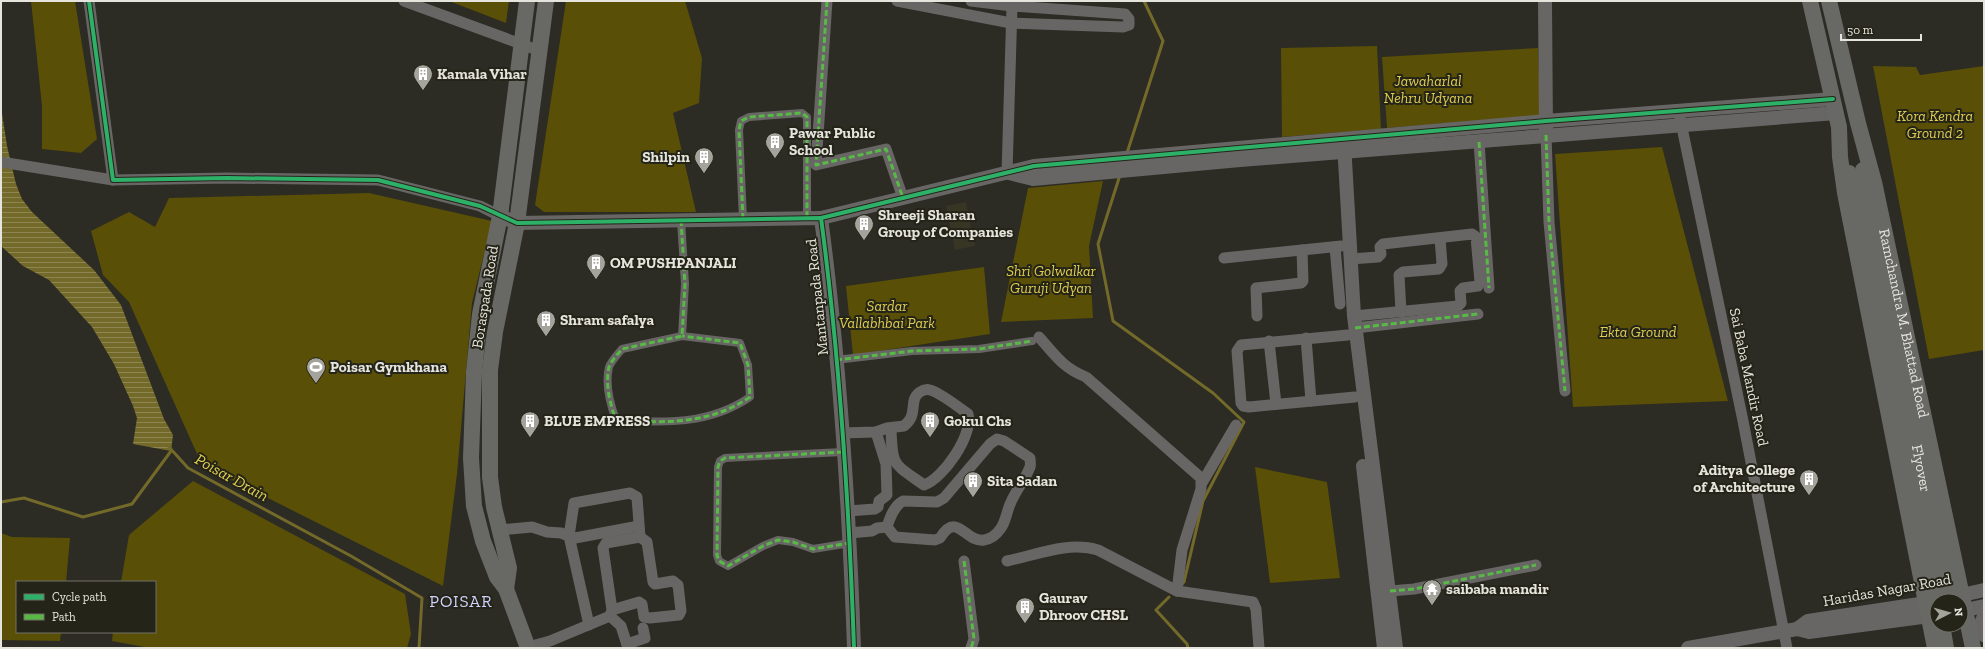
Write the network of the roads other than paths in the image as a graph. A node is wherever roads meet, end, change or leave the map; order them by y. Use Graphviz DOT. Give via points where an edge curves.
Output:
graph roads {
  1 [pos="89,1"];
  2 [pos="404,1"];
  3 [pos="527,1"];
  4 [pos="546,1"];
  5 [pos="827,1"];
  6 [pos="896,1"];
  7 [pos="971,1"];
  8 [pos="1545,1"];
  9 [pos="1810,1"];
  10 [pos="1829,1"];
  11 [pos="988,2"];
  12 [pos="1012,6"];
  13 [pos="986,18"];
  14 [pos="1011,23"];
  15 [pos="523,44"];
  16 [pos="540,51"];
  17 [pos="1678,112"];
  18 [pos="1836,113"];
  19 [pos="1546,121"];
  20 [pos="1858,123"];
  21 [pos="1682,127"];
  22 [pos="1546,135"];
  23 [pos="1340,139"];
  24 [pos="1479,142"];
  25 [pos="1341,153"];
  26 [pos="1,162"];
  27 [pos="1149,162"];
  28 [pos="1856,172"];
  29 [pos="1006,173"];
  30 [pos="113,180"];
  31 [pos="903,198"];
  32 [pos="500,216"];
  33 [pos="814,218"];
  34 [pos="743,219"];
  35 [pos="680,220"];
  36 [pos="517,223"];
  37 [pos="1440,238"];
  38 [pos="1338,246"];
  39 [pos="1302,250"];
  40 [pos="1224,258"];
  41 [pos="1350,259"];
  42 [pos="1489,288"];
  43 [pos="1401,312"];
  44 [pos="1478,314"];
  45 [pos="1257,316"];
  46 [pos="1352,326"];
  47 [pos="682,336"];
  48 [pos="1306,338"];
  49 [pos="1036,339"];
  50 [pos="1269,341"];
  51 [pos="836,360"];
  52 [pos="1565,391"];
  53 [pos="1355,397"];
  54 [pos="1311,401"];
  55 [pos="1276,404"];
  56 [pos="1236,425"];
  57 [pos="891,428"];
  58 [pos="876,432"];
  59 [pos="842,434"];
  60 [pos="843,452"];
  61 [pos="472,472"];
  62 [pos="490,472"];
  63 [pos="1202,483"];
  64 [pos="848,511"];
  65 [pos="882,527"];
  66 [pos="499,530"];
  67 [pos="639,532"];
  68 [pos="850,535"];
  69 [pos="569,536"];
  70 [pos="964,561"];
  71 [pos="1007,561"];
  72 [pos="1536,565"];
  73 [pos="506,589"];
  74 [pos="1984,590"];
  75 [pos="1390,591"];
  76 [pos="1177,592"];
  77 [pos="1929,593"];
  78 [pos="1946,593"];
  79 [pos="1963,593"];
  80 [pos="1968,593"];
  81 [pos="1929,595"];
  82 [pos="1984,606"];
  83 [pos="1969,609"];
  84 [pos="1929,610"];
  85 [pos="1984,612"];
  86 [pos="611,613"];
  87 [pos="589,624"];
  88 [pos="643,628"];
  89 [pos="1791,630"];
  90 [pos="1934,633"];
  91 [pos="1943,633"];
  92 [pos="1955,633"];
  93 [pos="1969,633"];
  94 [pos="1984,637"];
  95 [pos="627,646"];
  96 [pos="1716,646"];
  97 [pos="528,648"];
  98 [pos="854,648"];
  99 [pos="971,648"];
  100 [pos="1259,648"];
  101 [pos="1384,648"];
  102 [pos="1396,648"];
  103 [pos="1688,648"];
  104 [pos="1788,648"];
  105 [pos="1935,648"];
  106 [pos="1946,648"];
  107 [pos="1958,648"];
  108 [pos="1973,648"];
  1 -- 30 [label="street"];
  2 -- 15 [label="street"];
  3 -- 15 [label="main road, Boraspada Road"];
  4 -- 16 [label="main road, Boraspada Road"];
  5 -- 31 [label="street" via="816,165 886,149"];
  6 -- 13 [label="street"];
  7 -- 11 [label="street"];
  8 -- 19 [label="street"];
  9 -- 18 [label="main road"];
  10 -- 20 [label="main road, Ramchandra M. Bhattad Road"];
  11 -- 12 [label="street"];
  11 -- 13 [label="street"];
  12 -- 14 [label="street"];
  12 -- 14 [label="street" via="1125,14 1129,19 1129,25 1123,28"];
  13 -- 14 [label="street"];
  14 -- 29 [label="street"];
  15 -- 16 [label="street"];
  15 -- 32 [label="main road, Boraspada Road"];
  16 -- 36 [label="main road, Boraspada Road"];
  17 -- 18 [label="street"];
  17 -- 19 [label="street"];
  17 -- 21 [label="street, Sai Baba Mandir Road"];
  18 -- 21 [label="street"];
  18 -- 28 [label="main road, Flyover"];
  18 -- 81 [label="main road" via="1845,193"];
  19 -- 22 [label="street"];
  19 -- 23 [label="street"];
  20 -- 28 [label="main road, Flyover"];
  20 -- 79 [label="main road, Ramchandra M. Bhattad Road" via="1874,182"];
  21 -- 22 [label="street"];
  21 -- 89 [label="street, Sai Baba Mandir Road"];
  22 -- 24 [label="street"];
  22 -- 52 [label="street" via="1549,222"];
  23 -- 25 [label="street"];
  23 -- 27 [label="street"];
  24 -- 25 [label="street"];
  24 -- 42 [label="street"];
  25 -- 27 [label="street"];
  25 -- 38 [label="street"];
  25 -- 41 [label="street"];
  26 -- 30 [label="street"];
  27 -- 29 [label="street" via="1034,166"];
  28 -- 77 [label="main road, Flyover, bridge"];
  28 -- 78 [label="main road, Flyover, bridge" via="1868,204"];
  29 -- 31 [label="street"];
  30 -- 32 [label="street" via="378,180 480,206"];
  31 -- 33 [label="street"];
  32 -- 36 [label="street, Mantanpada Road"];
  32 -- 61 [label="main road, Boraspada Road" via="480,314 474,372"];
  33 -- 34 [label="street, Mantanpada Road"];
  33 -- 34 [label="street" via="806,117 802,113 749,117 741,121"];
  33 -- 51 [label="street, Mantanpada Road" via="828,276"];
  34 -- 35 [label="street, Mantanpada Road"];
  35 -- 36 [label="street, Mantanpada Road"];
  35 -- 47 [label="street" via="685,284"];
  36 -- 62 [label="main road, Boraspada Road" via="496,325 490,370"];
  37 -- 41 [label="street" via="1382,244 1378,257"];
  37 -- 43 [label="street" via="1442,264 1439,269 1403,272 1399,275"];
  37 -- 43 [label="street" via="1472,234 1476,237 1480,282 1478,286 1460,291 1461,303 1458,306"];
  38 -- 39 [label="street"];
  38 -- 46 [label="street" via="1339,304"];
  39 -- 40 [label="street"];
  39 -- 45 [label="street" via="1303,281 1256,288"];
  41 -- 46 [label="street"];
  43 -- 46 [label="street"];
  44 -- 46 [label="street"];
  46 -- 48 [label="street"];
  46 -- 53 [label="street"];
  46 -- 75 [label="street"];
  47 -- 47 [label="street" via="622,349 609,366 608,386 616,420 688,421 733,408 750,396 748,365 740,343"];
  48 -- 50 [label="street"];
  48 -- 54 [label="street"];
  49 -- 51 [label="street" via="979,349 912,351"];
  49 -- 63 [label="street" via="1072,372 1086,377 1195,472"];
  50 -- 55 [label="street"];
  50 -- 55 [label="street" via="1241,345 1237,351 1241,403 1249,407"];
  51 -- 59 [label="street, Mantanpada Road"];
  53 -- 54 [label="street"];
  53 -- 101 [label="street"];
  54 -- 55 [label="street"];
  56 -- 63 [label="street"];
  57 -- 57 [label="street" via="901,428 910,422 917,394 930,390 968,414 970,421 964,439 948,465 932,483 924,485 894,461"];
  57 -- 58 [label="street"];
  58 -- 59 [label="street"];
  58 -- 64 [label="street" via="886,464 886,496 879,501 876,509"];
  59 -- 60 [label="street, Mantanpada Road"];
  60 -- 64 [label="street, Mantanpada Road"];
  60 -- 68 [label="street" via="725,458 720,461 717,555 719,560 728,566 778,540 813,549"];
  61 -- 62 [label="main road"];
  61 -- 73 [label="main road, Boraspada Road" via="474,506 483,541 497,578"];
  62 -- 66 [label="main road, Boraspada Road"];
  63 -- 76 [label="street" via="1182,550"];
  64 -- 68 [label="street, Mantanpada Road"];
  65 -- 65 [label="street" via="895,537 935,540 950,527 956,527 972,538 983,540 994,536 1002,527 1011,502 1031,466 1030,458 997,439 944,498 937,502 902,501"];
  65 -- 68 [label="street" via="872,525"];
  66 -- 69 [label="street" via="532,527"];
  66 -- 73 [label="main road, Boraspada Road" via="509,568"];
  67 -- 69 [label="street" via="575,538"];
  67 -- 69 [label="street" via="636,497 630,493 574,503"];
  67 -- 86 [label="street" via="606,543 603,548"];
  67 -- 86 [label="street" via="647,542 653,582 655,584 673,581 678,586 681,611 679,615 644,617 642,604 639,602"];
  68 -- 98 [label="street, Mantanpada Road"];
  69 -- 87 [label="street"];
  70 -- 99 [label="street" via="974,640"];
  71 -- 76 [label="street" via="1086,546"];
  72 -- 75 [label="street" via="1414,590"];
  73 -- 97 [label="main road, Boraspada Road"];
  74 -- 80 [label="street, Haridas Nagar Road"];
  75 -- 102 [label="street"];
  76 -- 100 [label="street" via="1253,602 1256,609"];
  82 -- 83 [label="street"];
  84 -- 89 [label="street, Haridas Nagar Road" via="1809,632"];
  85 -- 94 [label="street" via="1980,622"];
  86 -- 87 [label="street"];
  86 -- 95 [label="street" via="621,626"];
  87 -- 97 [label="street"];
  88 -- 95 [label="street" via="645,638"];
  89 -- 96 [label="street"];
  89 -- 104 [label="street, Sai Baba Mandir Road"];
  90 -- 105 [label="main road"];
  91 -- 106 [label="main road"];
  92 -- 107 [label="main road"];
  93 -- 108 [label="main road, Ramchandra M. Bhattad Road"];
  96 -- 103 [label="street"];
}
